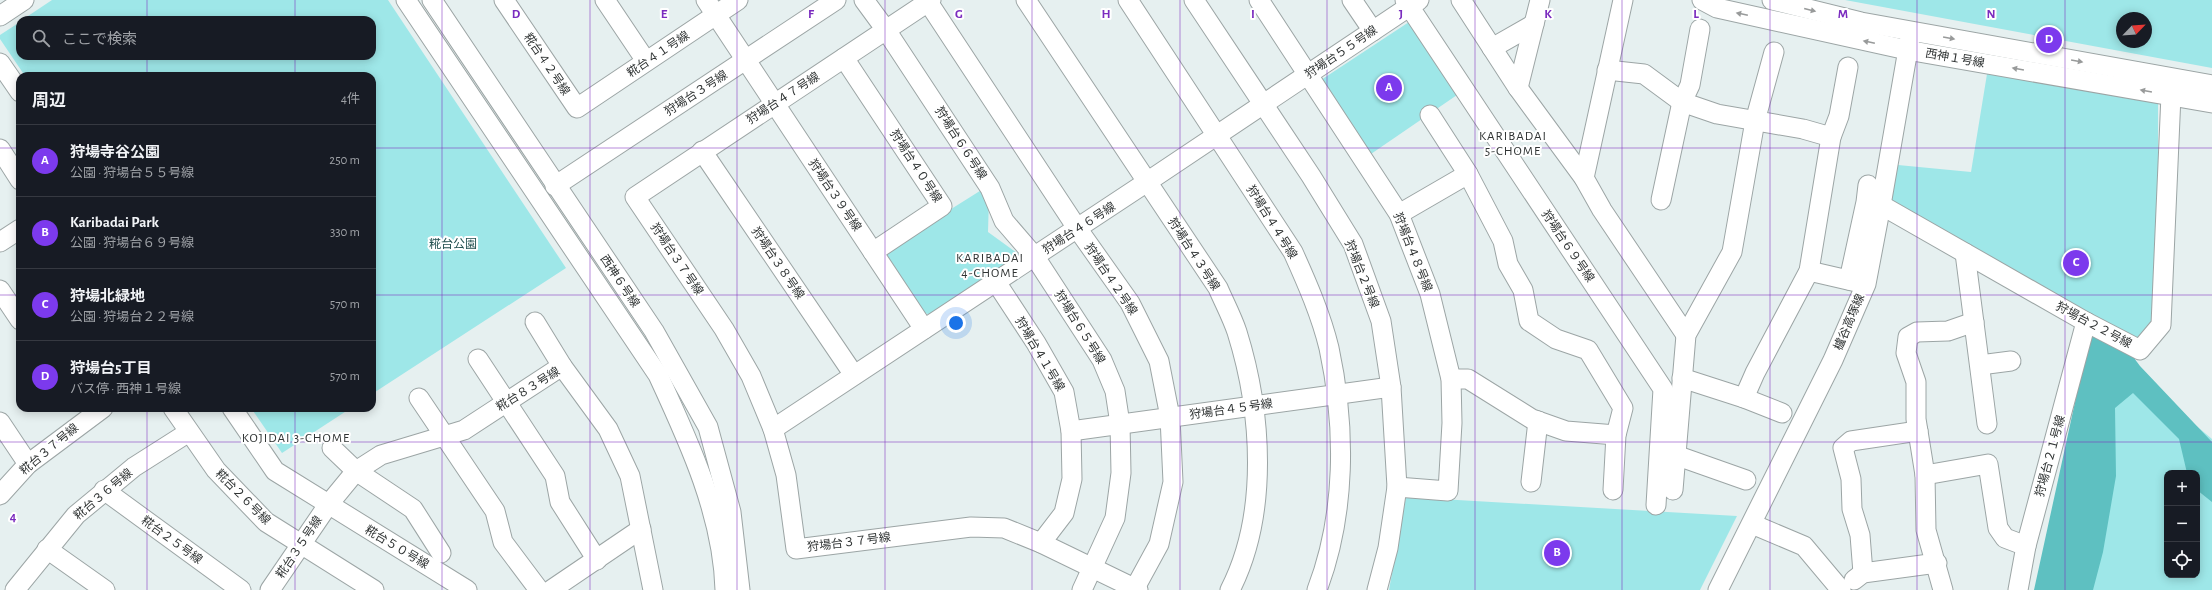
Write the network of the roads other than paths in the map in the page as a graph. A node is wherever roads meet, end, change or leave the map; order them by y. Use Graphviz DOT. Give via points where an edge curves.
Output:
graph roads {
  1 [pos="24,0"];
  2 [pos="406,0"];
  3 [pos="432,0"];
  4 [pos="504,0"];
  5 [pos="605,0"];
  6 [pos="738,0"];
  7 [pos="836,0"];
  8 [pos="864,0"];
  9 [pos="1026,0"];
  10 [pos="1128,0"];
  11 [pos="1194,0"];
  12 [pos="1259,0"];
  13 [pos="1352,0"];
  14 [pos="1461,0"];
  15 [pos="1540,0"];
  16 [pos="1623,0"];
  17 [pos="1702,0"];
  18 [pos="1772,0"];
  19 [pos="930,1"];
  20 [pos="1411,2"];
  21 [pos="711,7"];
  22 [pos="0,16"];
  23 [pos="1534,24"];
  24 [pos="1700,29"];
  25 [pos="886,30"];
  26 [pos="1373,31"];
  27 [pos="1911,32"];
  28 [pos="1492,48"];
  29 [pos="1908,50"];
  30 [pos="1774,52"];
  31 [pos="844,58"];
  32 [pos="746,60"];
  33 [pos="646,61"];
  34 [pos="0,63"];
  35 [pos="1848,67"];
  36 [pos="1607,70"];
  37 [pos="1308,74"];
  38 [pos="2212,85"];
  39 [pos="16,86"];
  40 [pos="1518,88"];
  41 [pos="2171,95"];
  42 [pos="1682,102"];
  43 [pos="2212,102"];
  44 [pos="775,104"];
  45 [pos="1264,105"];
  46 [pos="577,108"];
  47 [pos="1430,114"];
  48 [pos="1755,121"];
  49 [pos="1217,135"];
  50 [pos="1831,137"];
  51 [pos="0,149"];
  52 [pos="702,151"];
  53 [pos="16,174"];
  54 [pos="1468,174"];
  55 [pos="1584,178"];
  56 [pos="1147,182"];
  57 [pos="1868,185"];
  58 [pos="555,186"];
  59 [pos="635,197"];
  60 [pos="1661,200"];
  61 [pos="1882,206"];
  62 [pos="1399,214"];
  63 [pos="1077,228"];
  64 [pos="16,232"];
  65 [pos="0,242"];
  66 [pos="873,252"];
  67 [pos="1965,253"];
  68 [pos="1035,257"];
  69 [pos="1809,271"];
  70 [pos="996,282"];
  71 [pos="1858,282"];
  72 [pos="0,290"];
  73 [pos="16,314"];
  74 [pos="535,322"];
  75 [pos="1974,322"];
  76 [pos="2086,322"];
  77 [pos="924,329"];
  78 [pos="1686,335"];
  79 [pos="478,359"];
  80 [pos="2011,361"];
  81 [pos="562,366"];
  82 [pos="1980,366"];
  83 [pos="854,375"];
  84 [pos="1682,378"];
  85 [pos="1451,379"];
  86 [pos="1391,387"];
  87 [pos="1336,395"];
  88 [pos="419,398"];
  89 [pos="1744,398"];
  90 [pos="506,402"];
  91 [pos="1253,406"];
  92 [pos="176,412"];
  93 [pos="235,412"];
  94 [pos="1782,413"];
  95 [pos="82,414"];
  96 [pos="1170,417"];
  97 [pos="1538,421"];
  98 [pos="0,422"];
  99 [pos="1120,424"];
  100 [pos="1987,424"];
  101 [pos="772,429"];
  102 [pos="1071,431"];
  103 [pos="1918,431"];
  104 [pos="190,432"];
  105 [pos="1616,435"];
  106 [pos="445,436"];
  107 [pos="332,448"];
  108 [pos="1678,456"];
  109 [pos="28,464"];
  110 [pos="356,471"];
  111 [pos="1925,475"];
  112 [pos="1746,480"];
  113 [pos="1531,482"];
  114 [pos="1397,488"];
  115 [pos="104,490"];
  116 [pos="1612,490"];
  117 [pos="1673,490"];
  118 [pos="0,495"];
  119 [pos="328,505"];
  120 [pos="1656,505"];
  121 [pos="1752,524"];
  122 [pos="641,529"];
  123 [pos="1041,543"];
  124 [pos="301,544"];
  125 [pos="2026,546"];
  126 [pos="47,549"];
  127 [pos="441,553"];
  128 [pos="597,560"];
  129 [pos="1937,564"];
  130 [pos="1093,568"];
  131 [pos="1863,573"];
  132 [pos="577,583"];
  133 [pos="0,586"];
  134 [pos="1136,589"];
  135 [pos="6,590"];
  136 [pos="15,590"];
  137 [pos="105,590"];
  138 [pos="241,590"];
  139 [pos="270,590"];
  140 [pos="374,590"];
  141 [pos="467,590"];
  142 [pos="539,590"];
  143 [pos="551,590"];
  144 [pos="653,590"];
  145 [pos="725,590"];
  146 [pos="740,590"];
  147 [pos="1082,590"];
  148 [pos="1230,590"];
  149 [pos="1317,590"];
  150 [pos="1376,590"];
  151 [pos="1718,590"];
  152 [pos="1842,590"];
  153 [pos="1943,590"];
  154 [pos="2018,590"];
  1 -- 22 [label="street"];
  2 -- 145 [label="street" via="658,375 684,430 708,497 724,566"];
  3 -- 58 [label="street, 西神６号線"];
  4 -- 46 [label="street, 糀台４２号線"];
  5 -- 33 [label="street"];
  6 -- 21 [label="street, 糀台４１号線"];
  7 -- 32 [label="street, 狩場台３号線"];
  8 -- 25 [label="street, 狩場台６６号線"];
  9 -- 56 [label="street, 狩場台４３号線"];
  10 -- 49 [label="street, 狩場台４４号線"];
  11 -- 45 [label="street, 狩場台２号線"];
  12 -- 37 [label="street, 狩場台４８号線"];
  13 -- 26 [label="street"];
  14 -- 28 [label="street"];
  15 -- 23 [label="street"];
  16 -- 36 [label="street"];
  29 -- 17 [label="street, 西神１号線, one-way" via="1717,8"];
  18 -- 27 [label="street, 西神１号線, one-way"];
  19 -- 25 [label="street, 狩場台４７号線"];
  19 -- 63 [label="street, 狩場台４２号線"];
  20 -- 26 [label="street, 狩場台５５号線"];
  20 -- 120 [label="street, 狩場台６９号線" via="1663,389"];
  21 -- 32 [label="street, 狩場台３９号線"];
  21 -- 33 [label="street, 糀台４１号線"];
  23 -- 28 [label="street"];
  23 -- 40 [label="street"];
  24 -- 42 [label="street" via="1690,85"];
  25 -- 31 [label="street, 狩場台４７号線"];
  25 -- 68 [label="street, 狩場台６６号線" via="990,188 1004,221"];
  26 -- 37 [label="street, 狩場台５５号線"];
  27 -- 29 [label="street, 櫨谷高塚線"];
  27 -- 38 [label="street, 西神１号線, one-way"];
  28 -- 40 [label="street"];
  41 -- 29 [label="street, 西神１号線, one-way"];
  29 -- 61 [label="street, 櫨谷高塚線"];
  30 -- 48 [label="street"];
  31 -- 44 [label="street, 狩場台４７号線"];
  31 -- 66 [label="street, 狩場台４０号線" via="942,206"];
  32 -- 44 [label="street, 狩場台３９号線"];
  32 -- 58 [label="street, 狩場台３号線"];
  33 -- 46 [label="street, 糀台４１号線"];
  34 -- 39 [label="street"];
  35 -- 50 [label="street" via="1840,116"];
  36 -- 42 [label="street" via="1644,74"];
  36 -- 55 [label="street"];
  37 -- 45 [label="street, 狩場台５５号線"];
  37 -- 62 [label="street, 狩場台４８号線"];
  40 -- 55 [label="street"];
  41 -- 43 [label="street, 西神１号線"];
  41 -- 76 [label="street, 狩場台２２号線" via="2161,325 2140,350"];
  42 -- 48 [label="street" via="1718,114"];
  42 -- 60 [label="street"];
  44 -- 52 [label="street, 狩場台４７号線"];
  44 -- 66 [label="street, 狩場台３９号線"];
  45 -- 49 [label="street, 狩場台４６号線"];
  45 -- 86 [label="street, 狩場台２号線" via="1352,244 1381,321"];
  47 -- 54 [label="street"];
  48 -- 50 [label="street" via="1803,128"];
  48 -- 78 [label="street" via="1732,252"];
  49 -- 56 [label="street, 狩場台４６号線"];
  49 -- 87 [label="street, 狩場台４４号線" via="1293,252 1312,296 1328,348"];
  50 -- 69 [label="street"];
  51 -- 53 [label="street"];
  52 -- 59 [label="street, 狩場台４７号線"];
  52 -- 83 [label="street, 狩場台３８号線"];
  54 -- 62 [label="street"];
  54 -- 105 [label="street" via="1503,241 1508,264 1523,290 1529,321 1556,339 1588,350 1623,408"];
  55 -- 78 [label="street" via="1602,210"];
  56 -- 63 [label="street, 狩場台４６号線"];
  56 -- 91 [label="street, 狩場台４３号線" via="1218,288 1236,331"];
  57 -- 71 [label="street"];
  58 -- 146 [label="street, 西神６号線" via="654,331 708,427 731,512"];
  59 -- 101 [label="street, 狩場台３７号線" via="724,329 751,376"];
  61 -- 67 [label="street, 狩場台２２号線"];
  61 -- 71 [label="street, 櫨谷高塚線"];
  62 -- 85 [label="street, 狩場台４８号線" via="1430,294"];
  63 -- 68 [label="street, 狩場台４６号線"];
  63 -- 96 [label="street, 狩場台４２号線" via="1130,304 1159,361"];
  64 -- 65 [label="street"];
  66 -- 77 [label="street, 狩場台３９号線"];
  67 -- 75 [label="street"];
  67 -- 76 [label="street, 狩場台２２号線"];
  68 -- 70 [label="street, 狩場台４６号線"];
  68 -- 99 [label="street, 狩場台６５号線" via="1102,360 1115,391"];
  69 -- 71 [label="street"];
  69 -- 89 [label="street"];
  70 -- 77 [label="street, 狩場台４６号線"];
  70 -- 102 [label="street, 狩場台４１号線" via="1064,392"];
  71 -- 121 [label="street, 櫨谷高塚線" via="1833,360"];
  72 -- 73 [label="street"];
  74 -- 81 [label="street"];
  75 -- 82 [label="street"];
  75 -- 103 [label="street" via="1948,331 1917,332 1908,337 1906,353 1916,382"];
  76 -- 125 [label="street, 狩場台２１号線"];
  77 -- 83 [label="street, 狩場台４６号線"];
  78 -- 84 [label="street"];
  79 -- 90 [label="street"];
  80 -- 82 [label="street"];
  81 -- 90 [label="street, 糀台８３号線"];
  81 -- 122 [label="street, 糀台８３号線" via="608,429 630,476"];
  82 -- 100 [label="street"];
  83 -- 101 [label="street, 狩場台４６号線"];
  84 -- 89 [label="street"];
  84 -- 108 [label="street"];
  85 -- 97 [label="street" via="1468,379 1495,398"];
  85 -- 114 [label="street, 狩場台４８号線" via="1452,423 1448,491"];
  86 -- 87 [label="street, 狩場台４５号線"];
  86 -- 114 [label="street, 狩場台２号線"];
  87 -- 91 [label="street, 狩場台４５号線"];
  87 -- 149 [label="street, 狩場台４４号線" via="1342,455 1336,516 1325,570"];
  88 -- 106 [label="street"];
  89 -- 94 [label="street"];
  90 -- 106 [label="street, 糀台８３号線" via="464,430"];
  90 -- 128 [label="street" via="555,476 560,502"];
  91 -- 96 [label="street, 狩場台４５号線"];
  91 -- 148 [label="street, 狩場台４３号線" via="1258,474 1249,538"];
  92 -- 104 [label="street, 糀台２６号線"];
  93 -- 119 [label="street, 糀台５０号線" via="276,471"];
  95 -- 109 [label="street, 糀台３７号線"];
  96 -- 99 [label="street, 狩場台４５号線"];
  96 -- 134 [label="street, 狩場台４２号線" via="1173,482 1158,544"];
  97 -- 105 [label="street" via="1566,431"];
  97 -- 113 [label="street"];
  98 -- 109 [label="street"];
  99 -- 102 [label="street, 狩場台４５号線"];
  99 -- 130 [label="street, 狩場台６５号線" via="1121,474 1115,518"];
  101 -- 123 [label="street, 狩場台３７号線" via="786,475 796,549 971,527 1004,528"];
  102 -- 123 [label="street, 狩場台４１号線" via="1072,479 1064,513"];
  103 -- 111 [label="street"];
  103 -- 131 [label="street" via="1851,441 1843,448 1851,480 1852,509 1860,535"];
  104 -- 115 [label="street, 糀台３６号線" via="134,467"];
  104 -- 124 [label="street, 糀台２６号線" via="216,470 236,492 266,522"];
  105 -- 116 [label="street"];
  106 -- 110 [label="street, 糀台８３号線" via="381,455"];
  106 -- 142 [label="street" via="496,511 503,542"];
  107 -- 110 [label="street"];
  108 -- 112 [label="street"];
  108 -- 117 [label="street"];
  109 -- 118 [label="street, 糀台３７号線"];
  110 -- 119 [label="street, 糀台８３号線"];
  110 -- 127 [label="street" via="412,509"];
  111 -- 125 [label="street" via="1988,464 1998,528 2005,538"];
  111 -- 129 [label="street" via="1926,530"];
  114 -- 150 [label="street, 狩場台２号線" via="1388,548"];
  115 -- 126 [label="street, 糀台３６号線" via="76,515"];
  115 -- 138 [label="street, 糀台２５号線"];
  119 -- 124 [label="street, 糀台３５号線"];
  119 -- 141 [label="street, 糀台５０号線"];
  121 -- 151 [label="street, 櫨谷高塚線"];
  121 -- 152 [label="street" via="1804,546"];
  122 -- 128 [label="street"];
  122 -- 144 [label="street, 糀台８３号線"];
  123 -- 130 [label="street, 狩場台３７号線"];
  124 -- 139 [label="street, 糀台３５号線"];
  124 -- 140 [label="street, 糀台２６号線"];
  125 -- 154 [label="street, 狩場台２１号線"];
  126 -- 136 [label="street, 糀台３６号線"];
  126 -- 137 [label="street"];
  128 -- 132 [label="street"];
  129 -- 131 [label="street"];
  129 -- 153 [label="street"];
  130 -- 134 [label="street, 狩場台３７号線"];
  130 -- 147 [label="street, 狩場台６５号線"];
  131 -- 152 [label="street"];
  132 -- 143 [label="street"];
  133 -- 135 [label="street"];
}
